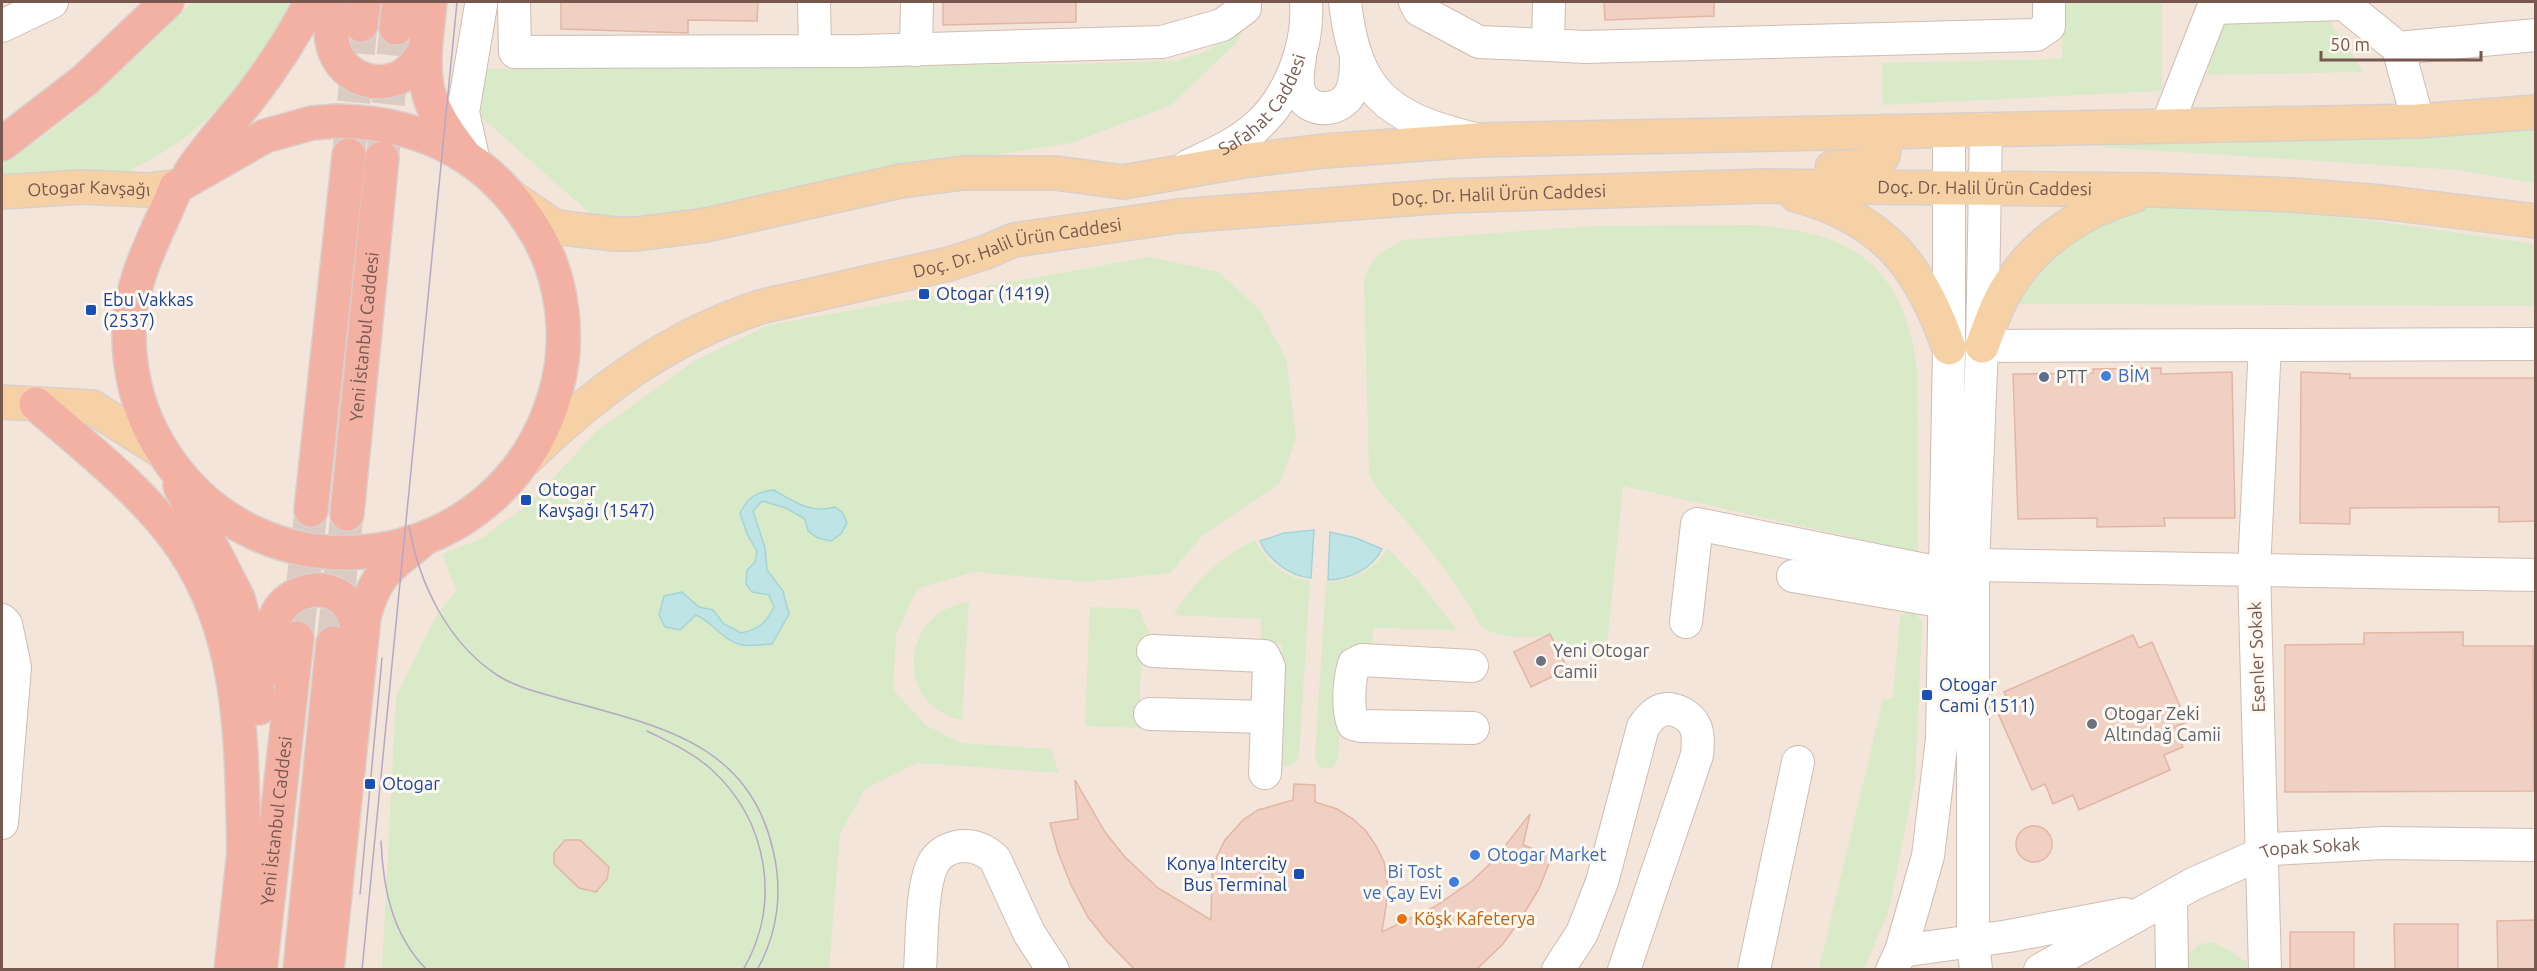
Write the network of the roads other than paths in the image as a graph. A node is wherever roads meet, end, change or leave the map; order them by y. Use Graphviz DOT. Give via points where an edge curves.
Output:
graph roads {
  1 [pos="52,2"];
  2 [pos="167,2"];
  3 [pos="311,2"];
  4 [pos="330,2"];
  5 [pos="430,2"];
  6 [pos="814,2"];
  7 [pos="917,2"];
  8 [pos="1245,2"];
  9 [pos="1305,2"];
  10 [pos="1345,2"];
  11 [pos="1415,2"];
  12 [pos="1549,2"];
  13 [pos="2049,2"];
  14 [pos="481,3"];
  15 [pos="514,3"];
  16 [pos="2343,3"];
  17 [pos="2,26"];
  18 [pos="2535,35"];
  19 [pos="1548,45"];
  20 [pos="2398,48"];
  21 [pos="916,50"];
  22 [pos="425,51"];
  23 [pos="815,51"];
  24 [pos="1301,51"];
  25 [pos="1356,59"];
  26 [pos="2535,112"];
  27 [pos="2418,121"];
  28 [pos="2167,125"];
  29 [pos="1986,129"];
  30 [pos="1949,130"];
  31 [pos="1874,132"];
  32 [pos="1478,140"];
  33 [pos="2,144"];
  34 [pos="349,154"];
  35 [pos="382,158"];
  36 [pos="469,159"];
  37 [pos="1172,173"];
  38 [pos="181,183"];
  39 [pos="1765,186"];
  40 [pos="1950,187"];
  41 [pos="1984,187"];
  42 [pos="2155,190"];
  43 [pos="2,192"];
  44 [pos="513,198"];
  45 [pos="2535,221"];
  46 [pos="2535,344"];
  47 [pos="2265,345"];
  48 [pos="1982,346"];
  49 [pos="1948,348"];
  50 [pos="2,402"];
  51 [pos="36,404"];
  52 [pos="167,459"];
  53 [pos="523,462"];
  54 [pos="311,510"];
  55 [pos="347,514"];
  56 [pos="424,540"];
  57 [pos="2254,570"];
  58 [pos="2535,575"];
  59 [pos="1793,576"];
  60 [pos="1955,581"];
  61 [pos="2,620"];
  62 [pos="1686,622"];
  63 [pos="297,638"];
  64 [pos="347,644"];
  65 [pos="1153,651"];
  66 [pos="1472,666"];
  67 [pos="260,711"];
  68 [pos="1150,714"];
  69 [pos="1267,717"];
  70 [pos="1473,728"];
  71 [pos="1798,762"];
  72 [pos="1265,773"];
  73 [pos="2,823"];
  74 [pos="2535,845"];
  75 [pos="2263,853"];
  76 [pos="244,854"];
  77 [pos="2159,903"];
  78 [pos="1974,955"];
  79 [pos="1896,960"];
  80 [pos="231,969"];
  81 [pos="260,969"];
  82 [pos="300,969"];
  83 [pos="327,969"];
  84 [pos="920,969"];
  85 [pos="1053,969"];
  86 [pos="1558,969"];
  87 [pos="1624,969"];
  88 [pos="1754,969"];
  89 [pos="2040,969"];
  90 [pos="2172,969"];
  91 [pos="2265,969"];
  1 -- 17 [label="street"];
  2 -- 33 [label="highway" via="85,80"];
  3 -- 38 [label="highway" via="279,58"];
  4 -- 22 [label="highway" via="334,50 348,72 358,78 395,80 406,74"];
  5 -- 22 [label="highway"];
  6 -- 23 [label="street"];
  7 -- 21 [label="street"];
  8 -- 21 [label="street" via="1245,8 1222,25 1162,42"];
  9 -- 24 [label="street, Safahat Caddesi"];
  10 -- 25 [label="street"];
  11 -- 19 [label="street" via="1419,10 1479,42"];
  12 -- 19 [label="street"];
  13 -- 19 [label="street" via="2049,26 2036,34"];
  14 -- 15 [label="street"];
  14 -- 36 [label="street" via="463,112"];
  15 -- 23 [label="street" via="515,52"];
  16 -- 20 [label="street"];
  16 -- 28 [label="street" via="2213,8"];
  18 -- 20 [label="street"];
  20 -- 27 [label="street"];
  21 -- 23 [label="street"];
  22 -- 36 [label="highway" via="425,76 432,107 443,128"];
  24 -- 25 [label="street" via="1297,85 1302,97 1314,107 1328,109 1341,104 1351,92"];
  24 -- 37 [label="street, Safahat Caddesi" via="1275,107 1256,127 1236,142"];
  25 -- 32 [label="street" via="1382,100 1404,116 1433,129"];
  26 -- 27 [label="main road"];
  27 -- 28 [label="main road"];
  28 -- 29 [label="main road"];
  29 -- 30 [label="main road"];
  29 -- 41 [label="street"];
  30 -- 31 [label="main road"];
  30 -- 40 [label="street"];
  31 -- 32 [label="main road"];
  31 -- 39 [label="main road" via="1884,148 1876,163 1794,170"];
  32 -- 37 [label="main road" via="1324,151"];
  34 -- 54 [label="highway, Yeni İstanbul Caddesi"];
  35 -- 55 [label="highway, Yeni İstanbul Caddesi"];
  36 -- 38 [label="highway, Otogar Kavşağı" via="409,130 336,121 312,123 265,136"];
  36 -- 44 [label="highway, Otogar Kavşağı"];
  37 -- 44 [label="main road" via="1123,182 1054,173 963,173 901,181 706,225 636,234 555,227"];
  38 -- 43 [label="main road, Otogar Kavşağı" via="147,190 82,187"];
  38 -- 52 [label="highway, Otogar Kavşağı" via="146,254 134,289 129,326 130,363 138,400"];
  39 -- 40 [label="main road, Doç. Dr. Halil Ürün Caddesi"];
  39 -- 49 [label="main road" via="1832,207 1885,240 1908,263 1925,290"];
  39 -- 53 [label="main road, Doç. Dr. Halil Ürün Caddesi" via="1446,196 1179,216 1014,240 949,264 760,307 713,325 666,347 591,400"];
  40 -- 41 [label="main road, Doç. Dr. Halil Ürün Caddesi"];
  40 -- 49 [label="street"];
  41 -- 42 [label="main road, Doç. Dr. Halil Ürün Caddesi"];
  41 -- 48 [label="street"];
  42 -- 45 [label="main road, Doç. Dr. Halil Ürün Caddesi" via="2380,202"];
  42 -- 48 [label="main road" via="2109,203 2053,236 2008,286"];
  44 -- 53 [label="highway, Otogar Kavşağı" via="542,244 560,296 563,323 562,359 553,404"];
  46 -- 47 [label="street"];
  47 -- 48 [label="street"];
  47 -- 57 [label="street, Esenler Sokak"];
  48 -- 60 [label="street"];
  49 -- 60 [label="street"];
  50 -- 51 [label="main road"];
  51 -- 52 [label="main road, Otogar Kavşağı" via="94,408"];
  51 -- 76 [label="highway" via="159,518 198,575 234,674"];
  52 -- 56 [label="highway, Otogar Kavşağı" via="197,494 233,522 284,544 329,552 366,553"];
  52 -- 67 [label="highway" via="238,598 255,659"];
  53 -- 56 [label="highway, Otogar Kavşağı" via="483,506"];
  56 -- 64 [label="highway" via="375,582 364,617"];
  57 -- 58 [label="street"];
  57 -- 60 [label="street"];
  57 -- 75 [label="street, Esenler Sokak"];
  59 -- 60 [label="street"];
  60 -- 62 [label="street" via="1697,524"];
  60 -- 78 [label="street"];
  60 -- 79 [label="street" via="1928,856"];
  61 -- 73 [label="street" via="15,667"];
  63 -- 81 [label="highway, Yeni İstanbul Caddesi"];
  64 -- 67 [label="highway" via="354,615 341,597 319,591 295,595 278,610 273,623"];
  64 -- 82 [label="highway"];
  64 -- 83 [label="highway"];
  65 -- 69 [label="street" via="1264,656 1269,667"];
  66 -- 70 [label="street" via="1362,660 1354,664 1351,673 1350,716 1353,724 1361,726"];
  67 -- 76 [label="highway"];
  68 -- 69 [label="street"];
  69 -- 72 [label="street"];
  71 -- 88 [label="street"];
  74 -- 75 [label="street, Topak Sokak" via="2383,843 2272,849"];
  75 -- 77 [label="street, Topak Sokak"];
  75 -- 91 [label="street, Esenler Sokak"];
  76 -- 80 [label="highway"];
  77 -- 78 [label="street" via="2009,936"];
  77 -- 89 [label="street, Topak Sokak"];
  77 -- 90 [label="street"];
  78 -- 79 [label="street"];
  84 -- 85 [label="street" via="930,872 939,855 961,846 986,850 995,859 1029,933"];
  86 -- 87 [label="street" via="1582,933 1602,882 1643,727 1663,708 1674,709 1695,725 1697,755"];
}
